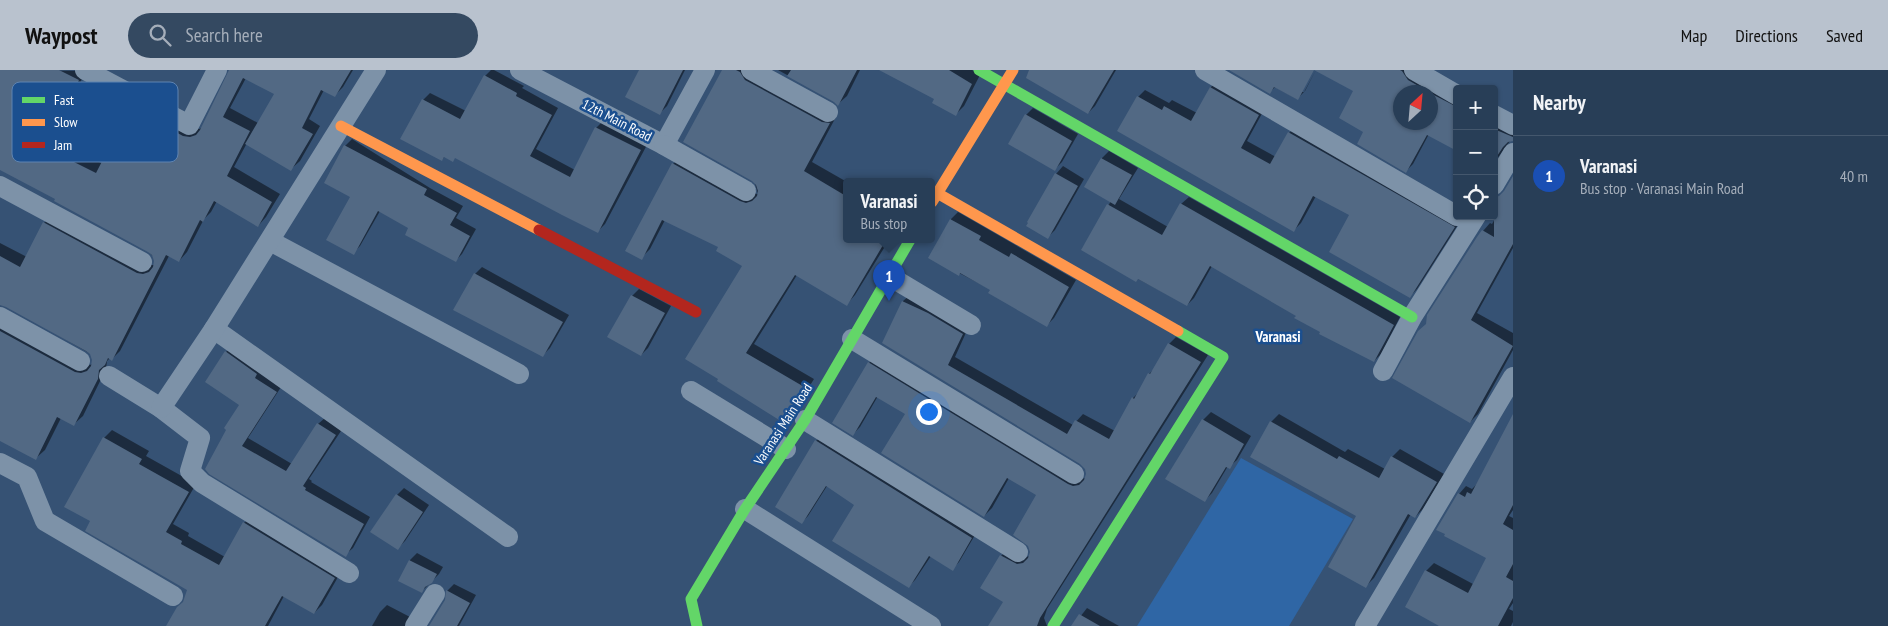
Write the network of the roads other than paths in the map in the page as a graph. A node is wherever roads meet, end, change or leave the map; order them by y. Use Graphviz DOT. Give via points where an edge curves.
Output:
graph roads {
  1 [pos="84,70"];
  2 [pos="217,70"];
  3 [pos="376,70"];
  4 [pos="520,70"];
  5 [pos="705,70"];
  6 [pos="751,70"];
  7 [pos="979,70"];
  8 [pos="1013,70"];
  9 [pos="1205,70"];
  10 [pos="1414,70"];
  11 [pos="107,82"];
  12 [pos="1005,85"];
  13 [pos="1453,92"];
  14 [pos="828,112"];
  15 [pos="1498,117"];
  16 [pos="178,118"];
  17 [pos="1513,125"];
  18 [pos="341,126"];
  19 [pos="664,145"];
  20 [pos="1513,154"];
  21 [pos="1498,178"];
  22 [pos="0,186"];
  23 [pos="746,191"];
  24 [pos="935,195"];
  25 [pos="935,198"];
  26 [pos="1453,211"];
  27 [pos="1464,220"];
  28 [pos="270,241"];
  29 [pos="908,243"];
  30 [pos="142,262"];
  31 [pos="889,276"];
  32 [pos="696,312"];
  33 [pos="0,317"];
  34 [pos="1412,317"];
  35 [pos="971,325"];
  36 [pos="214,330"];
  37 [pos="852,339"];
  38 [pos="80,361"];
  39 [pos="1383,371"];
  40 [pos="519,374"];
  41 [pos="109,376"];
  42 [pos="1513,377"];
  43 [pos="691,391"];
  44 [pos="161,408"];
  45 [pos="805,420"];
  46 [pos="786,449"];
  47 [pos="0,463"];
  48 [pos="1074,474"];
  49 [pos="745,509"];
  50 [pos="508,537"];
  51 [pos="1018,552"];
  52 [pos="349,573"];
  53 [pos="435,594"];
  54 [pos="173,596"];
  55 [pos="416,626"];
  56 [pos="697,626"];
  57 [pos="931,626"];
  58 [pos="1053,626"];
  59 [pos="1365,626"];
  1 -- 11 [label="street"];
  2 -- 16 [label="street" via="189,124"];
  3 -- 18 [label="street"];
  4 -- 19 [label="street, 12th Main Road"];
  5 -- 19 [label="street, 12th Main Road"];
  6 -- 14 [label="street"];
  7 -- 12 [label="street"];
  8 -- 12 [label="street"];
  9 -- 26 [label="street"];
  10 -- 13 [label="street"];
  12 -- 24 [label="street"];
  12 -- 34 [label="street"];
  15 -- 17 [label="street"];
  18 -- 28 [label="street"];
  18 -- 32 [label="street"];
  19 -- 23 [label="street"];
  20 -- 21 [label="street"];
  22 -- 30 [label="street"];
  25 -- 58 [label="street" via="1223,357"];
  27 -- 34 [label="street"];
  28 -- 36 [label="street"];
  28 -- 40 [label="street"];
  29 -- 31 [label="street, Varanasi Main Road"];
  31 -- 35 [label="street"];
  31 -- 37 [label="street, Varanasi Main Road"];
  33 -- 38 [label="street"];
  34 -- 39 [label="street"];
  36 -- 44 [label="street"];
  36 -- 50 [label="street"];
  37 -- 45 [label="street, Varanasi Main Road"];
  37 -- 48 [label="street"];
  41 -- 44 [label="street"];
  42 -- 59 [label="street"];
  43 -- 46 [label="street"];
  44 -- 52 [label="street" via="200,438 190,471 202,483"];
  45 -- 46 [label="street, Varanasi Main Road"];
  45 -- 51 [label="street"];
  46 -- 49 [label="street, Varanasi Main Road"];
  47 -- 54 [label="street" via="26,477 45,521"];
  49 -- 56 [label="street, Varanasi Main Road" via="691,599"];
  49 -- 57 [label="street"];
  53 -- 55 [label="street"];
}
